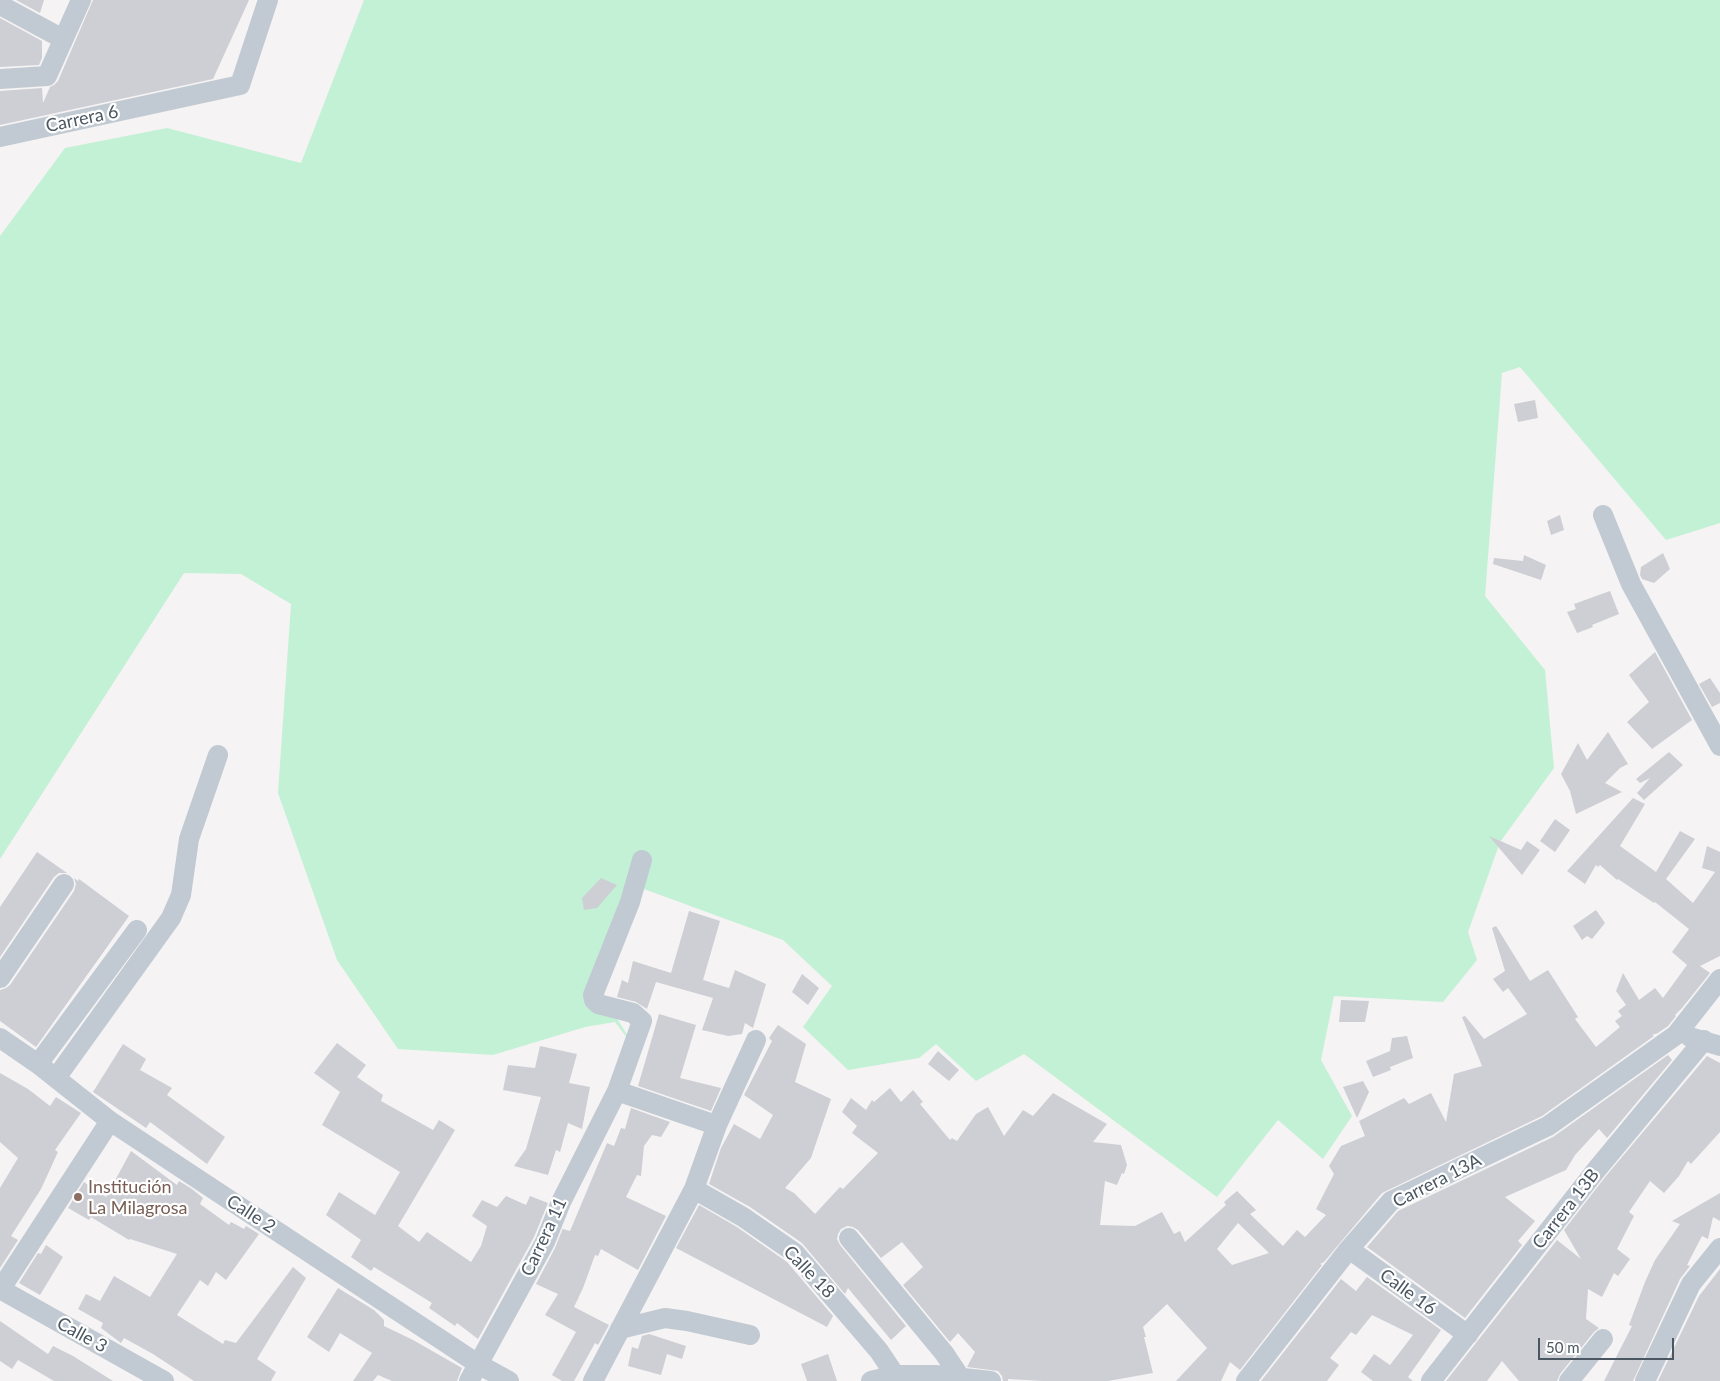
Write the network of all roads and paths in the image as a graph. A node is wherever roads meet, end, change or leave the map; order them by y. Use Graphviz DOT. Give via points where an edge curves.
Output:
graph roads {
  1 [pos="81,0"];
  2 [pos="268,0"];
  3 [pos="0,5"];
  4 [pos="64,39"];
  5 [pos="0,79"];
  6 [pos="0,137"];
  7 [pos="1603,516"];
  8 [pos="1720,746"];
  9 [pos="218,755"];
  10 [pos="642,860"];
  11 [pos="64,884"];
  12 [pos="136,930"];
  13 [pos="0,978"];
  14 [pos="1720,979"];
  15 [pos="1676,1034"];
  16 [pos="0,1038"];
  17 [pos="756,1040"];
  18 [pos="1712,1043"];
  19 [pos="38,1064"];
  20 [pos="56,1078"];
  21 [pos="617,1091"];
  22 [pos="110,1121"];
  23 [pos="707,1122"];
  24 [pos="694,1189"];
  25 [pos="849,1238"];
  26 [pos="1720,1248"];
  27 [pos="1349,1249"];
  28 [pos="0,1290"];
  29 [pos="620,1329"];
  30 [pos="1468,1335"];
  31 [pos="750,1336"];
  32 [pos="1603,1339"];
  33 [pos="474,1373"];
  34 [pos="960,1377"];
  35 [pos="898,1378"];
  36 [pos="164,1381"];
  37 [pos="509,1381"];
  38 [pos="592,1381"];
  39 [pos="871,1381"];
  40 [pos="991,1381"];
  41 [pos="1246,1381"];
  42 [pos="1431,1381"];
  43 [pos="1569,1381"];
  44 [pos="1645,1381"];
  1 -- 4 [label="street"];
  2 -- 6 [label="street, Carrera 6" via="240,85"];
  3 -- 4 [label="street"];
  4 -- 5 [label="street" via="47,76"];
  7 -- 8 [label="street" via="1631,584"];
  9 -- 20 [label="street" via="189,840 181,896 171,918"];
  10 -- 21 [label="street, Carrera 11" via="630,902 593,995 598,1004 633,1012 642,1021"];
  11 -- 13 [label="street"];
  12 -- 19 [label="street"];
  14 -- 15 [label="street, Carrera 13A"];
  15 -- 18 [label="street"];
  15 -- 27 [label="street, Carrera 13A" via="1548,1126 1391,1201"];
  16 -- 19 [label="street, Calle 2"];
  17 -- 24 [label="street" via="717,1126"];
  18 -- 30 [label="street, Carrera 13B" via="1598,1169"];
  19 -- 20 [label="street, Calle 2"];
  20 -- 22 [label="street, Calle 2"];
  21 -- 23 [label="street"];
  21 -- 33 [label="street, Carrera 11" via="544,1242"];
  22 -- 28 [label="street"];
  22 -- 33 [label="street, Calle 2"];
  24 -- 29 [label="street"];
  24 -- 35 [label="street, Calle 18" via="743,1217 795,1253 879,1351"];
  25 -- 34 [label="street"];
  26 -- 44 [label="street" via="1692,1284"];
  27 -- 30 [label="street, Calle 16"];
  27 -- 41 [label="street, Carrera 13A"];
  28 -- 36 [label="street, Calle 3"];
  29 -- 31 [label="street" via="666,1318"];
  29 -- 38 [label="street"];
  30 -- 42 [label="street, Carrera 13B"];
  32 -- 43 [label="street"];
  33 -- 37 [label="street, Calle 2"];
  34 -- 35 [label="street"];
  34 -- 40 [label="street"];
  35 -- 39 [label="street"];
}
